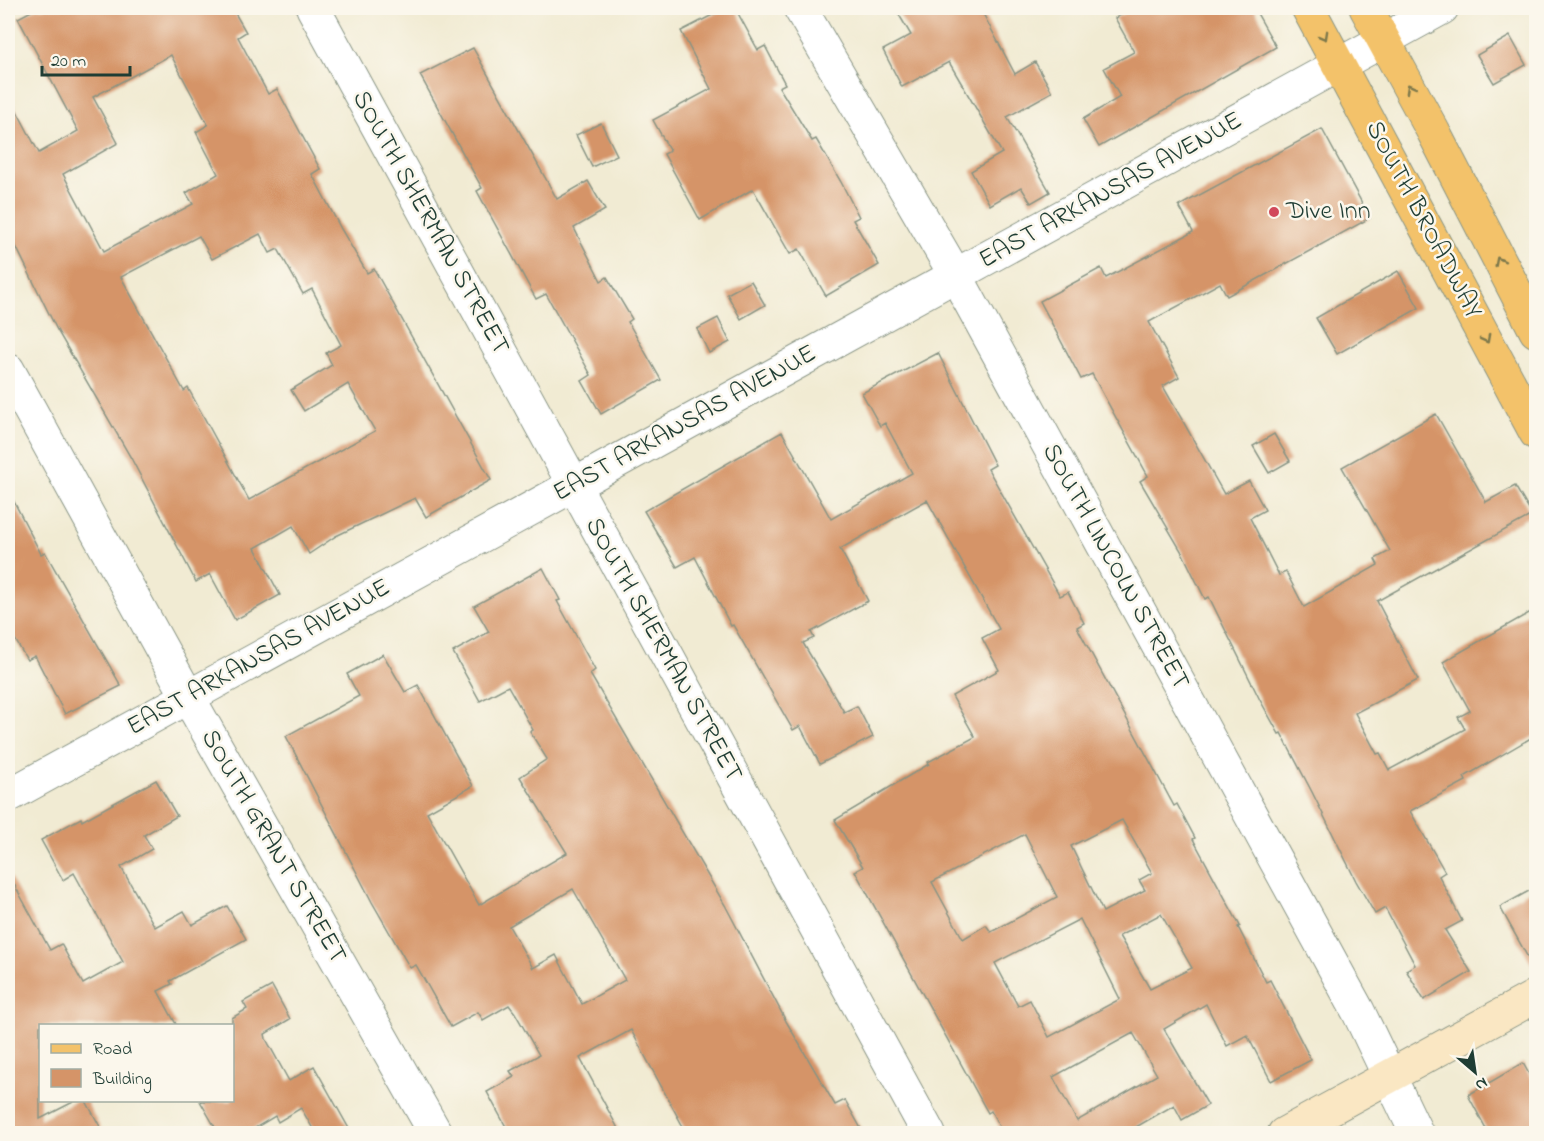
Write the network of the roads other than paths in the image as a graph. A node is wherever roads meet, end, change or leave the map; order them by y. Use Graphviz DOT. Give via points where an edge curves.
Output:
graph roads {
  1 [pos="313,8"];
  2 [pos="800,8"];
  3 [pos="1308,8"];
  4 [pos="1366,8"];
  5 [pos="1442,8"];
  6 [pos="1362,53"];
  7 [pos="956,276"];
  8 [pos="1536,331"];
  9 [pos="8,370"];
  10 [pos="1536,433"];
  11 [pos="573,486"];
  12 [pos="188,697"];
  13 [pos="8,796"];
  14 [pos="1536,996"];
  15 [pos="1389,1076"];
  16 [pos="436,1134"];
  17 [pos="929,1134"];
  18 [pos="1284,1134"];
  19 [pos="1417,1134"];
  1 -- 11 [label="street, SOUTH SHERMAN STREET"];
  2 -- 7 [label="street, SOUTH LINCOLN STREET"];
  3 -- 6 [label="main road, SOUTH BROADWAY, one-way"];
  4 -- 6 [label="main road, SOUTH BROADWAY"];
  5 -- 6 [label="street, EAST ARKANSAS AVENUE"];
  6 -- 7 [label="street, EAST ARKANSAS AVENUE"];
  8 -- 6 [label="main road, SOUTH BROADWAY, one-way"];
  6 -- 10 [label="main road, SOUTH BROADWAY, one-way"];
  7 -- 11 [label="street, EAST ARKANSAS AVENUE"];
  7 -- 15 [label="street, SOUTH LINCOLN STREET" via="1358,1011"];
  9 -- 12 [label="street, SOUTH GRANT STREET"];
  11 -- 12 [label="street, EAST ARKANSAS AVENUE"];
  11 -- 17 [label="street, SOUTH SHERMAN STREET"];
  12 -- 13 [label="street, EAST ARKANSAS AVENUE"];
  12 -- 16 [label="street, SOUTH GRANT STREET"];
  14 -- 15 [label="street"];
  15 -- 18 [label="street"];
  15 -- 19 [label="street, SOUTH LINCOLN STREET"];
}
